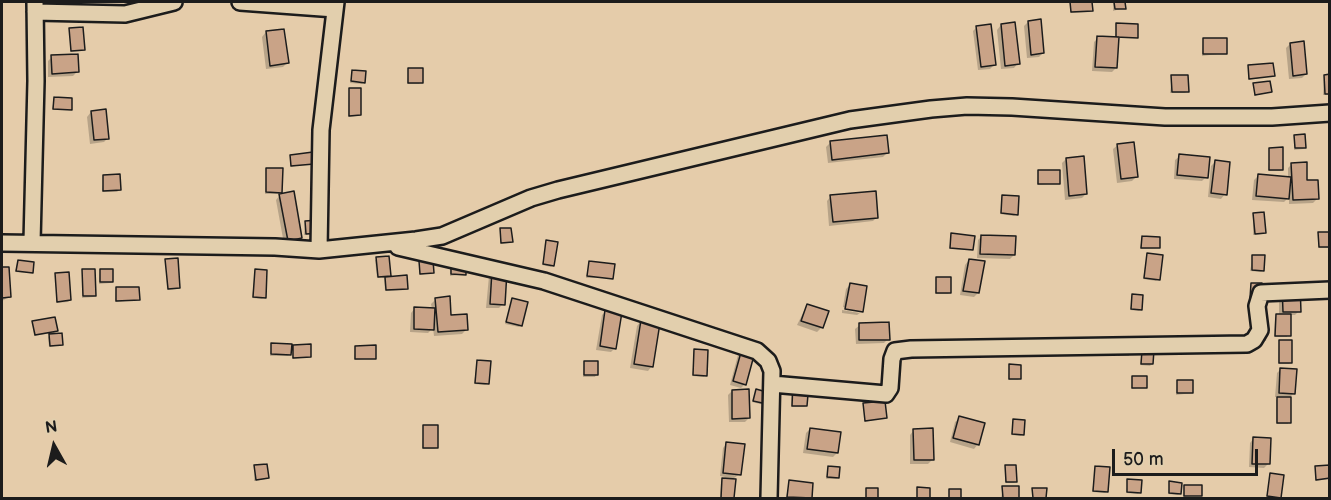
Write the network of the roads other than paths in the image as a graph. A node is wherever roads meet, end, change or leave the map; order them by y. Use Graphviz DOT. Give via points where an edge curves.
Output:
graph roads {
  1 [pos="174,2"];
  2 [pos="240,2"];
  3 [pos="335,5"];
  4 [pos="35,7"];
  5 [pos="1329,114"];
  6 [pos="32,242"];
  7 [pos="2,243"];
  8 [pos="389,244"];
  9 [pos="319,250"];
  10 [pos="1329,290"];
  11 [pos="772,384"];
  12 [pos="769,498"];
  1 -- 4 [label="street" via="125,15"];
  2 -- 3 [label="street"];
  3 -- 9 [label="street" via="321,130"];
  4 -- 6 [label="street"];
  5 -- 8 [label="street" via="1165,117 967,106 893,113 806,129 558,190 442,236"];
  6 -- 7 [label="street"];
  6 -- 9 [label="street"];
  8 -- 9 [label="street"];
  8 -- 11 [label="street" via="544,281 757,351 768,361"];
  10 -- 11 [label="street" via="1261,293 1257,306 1260,330 1247,344 911,349 895,351 886,394"];
  11 -- 12 [label="street"];
}
